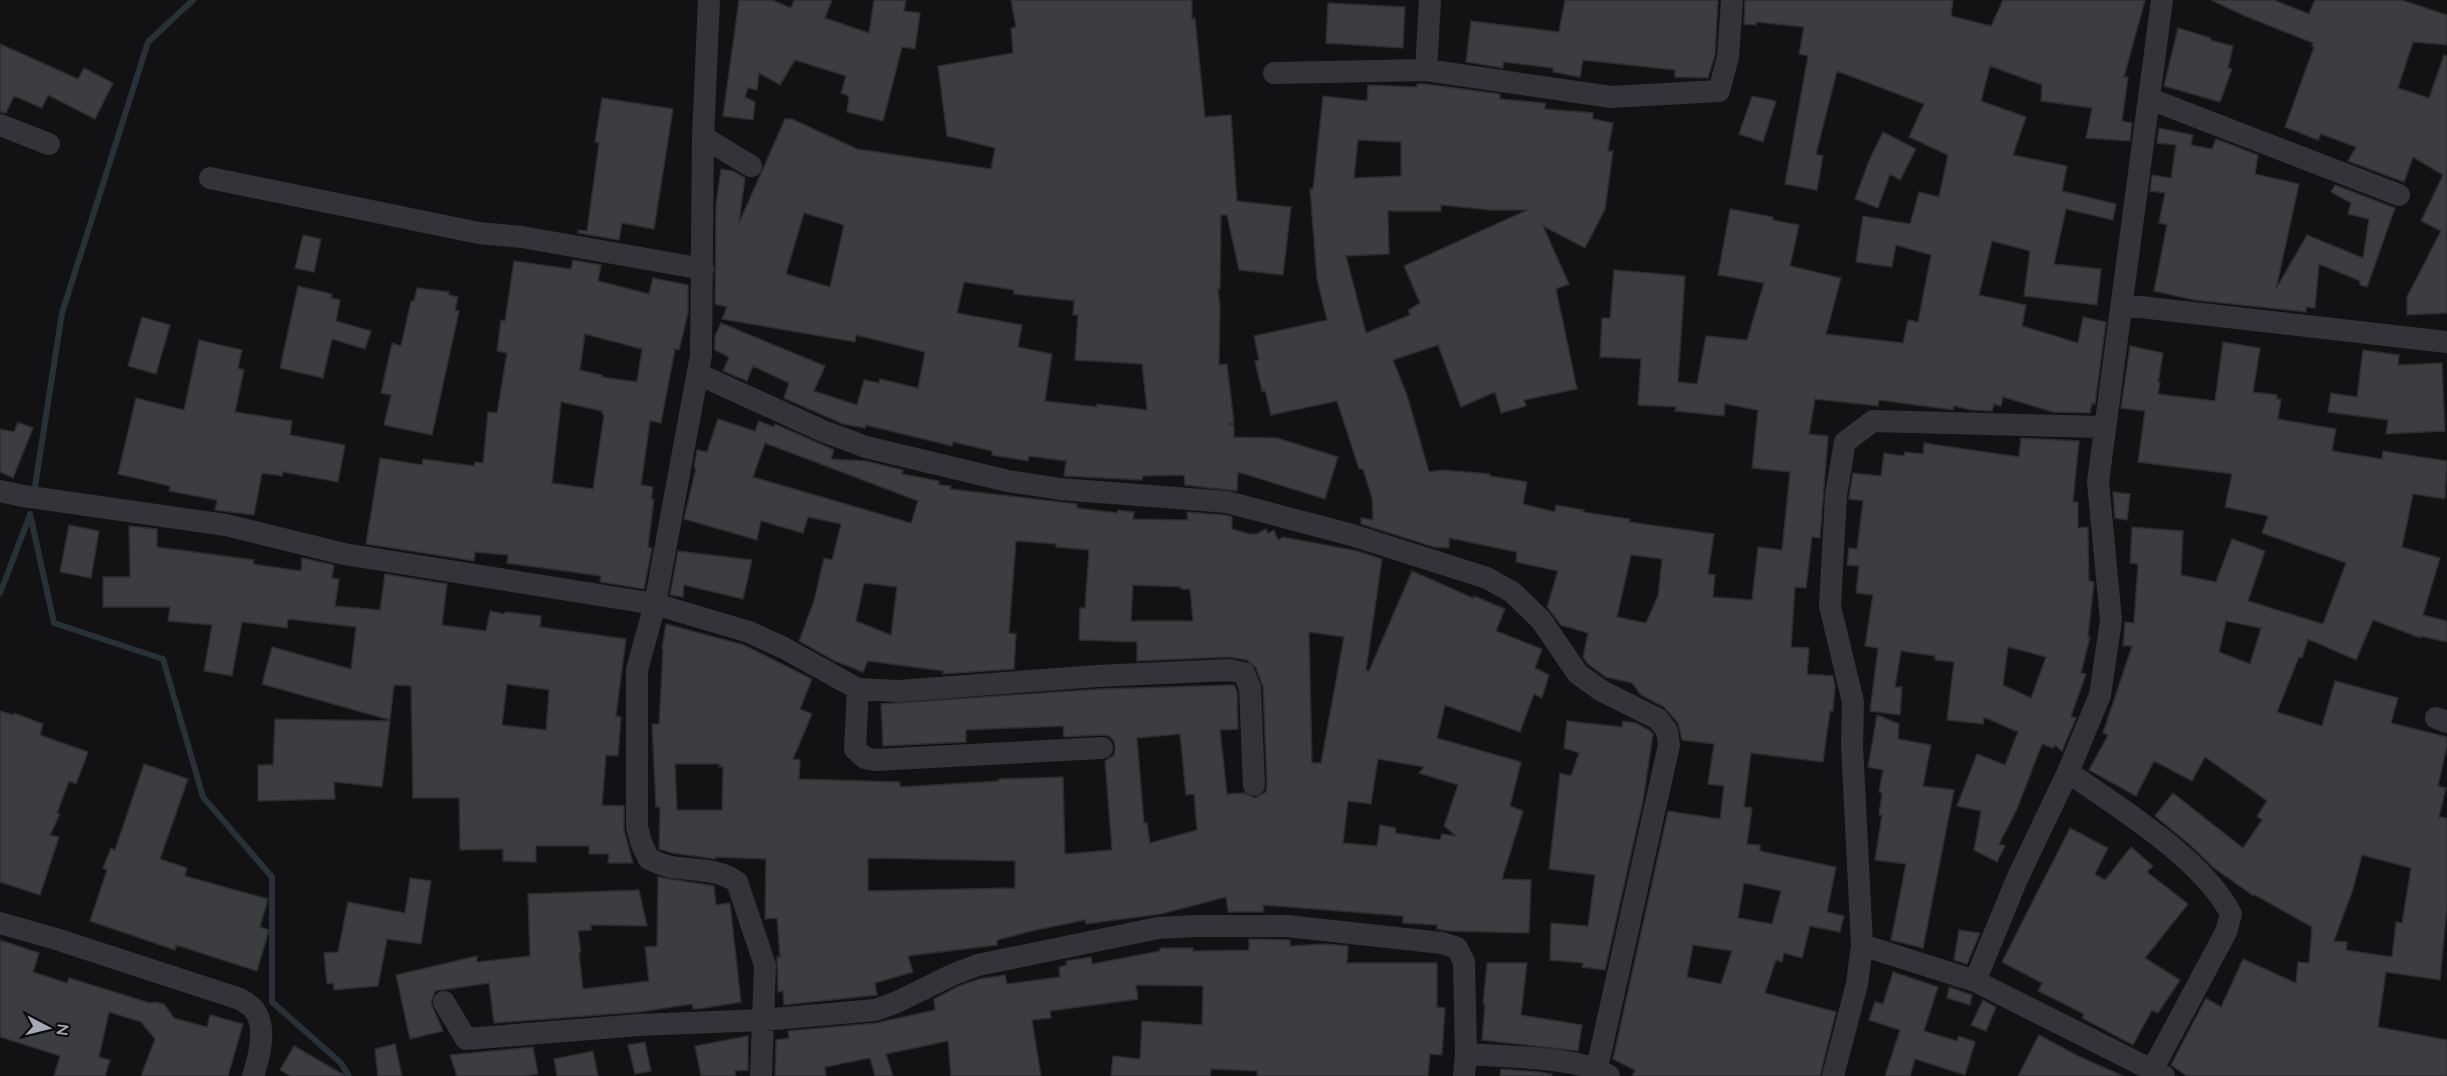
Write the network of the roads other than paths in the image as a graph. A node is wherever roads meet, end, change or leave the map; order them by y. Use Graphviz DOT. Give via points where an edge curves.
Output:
graph roads {
  1 [pos="709,0"];
  2 [pos="1430,0"];
  3 [pos="1732,0"];
  4 [pos="2162,0"];
  5 [pos="1426,70"];
  6 [pos="1274,73"];
  7 [pos="2150,99"];
  8 [pos="0,125"];
  9 [pos="703,136"];
  10 [pos="49,144"];
  11 [pos="751,166"];
  12 [pos="210,177"];
  13 [pos="2399,195"];
  14 [pos="703,269"];
  15 [pos="2123,304"];
  16 [pos="2447,342"];
  17 [pos="698,374"];
  18 [pos="2104,427"];
  19 [pos="0,491"];
  20 [pos="655,604"];
  21 [pos="858,689"];
  22 [pos="1102,748"];
  23 [pos="2068,772"];
  24 [pos="1254,785"];
  25 [pos="0,923"];
  26 [pos="1862,945"];
  27 [pos="1975,981"];
  28 [pos="444,1002"];
  29 [pos="764,1020"];
  30 [pos="1467,1054"];
  31 [pos="1603,1072"];
  32 [pos="2155,1074"];
  33 [pos="253,1076"];
  34 [pos="761,1076"];
  35 [pos="1464,1076"];
  36 [pos="1833,1076"];
  1 -- 9 [label="street"];
  2 -- 5 [label="street"];
  3 -- 5 [label="street" via="1728,57 1719,91 1611,97"];
  4 -- 7 [label="street"];
  5 -- 6 [label="street"];
  7 -- 13 [label="street"];
  7 -- 15 [label="street"];
  8 -- 10 [label="street"];
  9 -- 11 [label="street"];
  9 -- 14 [label="street"];
  12 -- 14 [label="street" via="479,233"];
  14 -- 17 [label="street"];
  15 -- 16 [label="street"];
  15 -- 18 [label="street"];
  17 -- 20 [label="street"];
  17 -- 31 [label="street" via="866,447 1008,481 1060,489 1227,502 1352,535 1487,578 1512,592 1541,620 1578,674 1602,691 1658,718 1670,745"];
  18 -- 23 [label="street" via="2098,482 2111,620 2100,695"];
  18 -- 26 [label="street" via="1873,421 1845,442 1836,495 1830,606 1853,702"];
  19 -- 20 [label="street" via="226,525 345,554"];
  20 -- 21 [label="street" via="749,632"];
  20 -- 29 [label="street" via="637,670 639,836 649,859 669,867 729,875 737,882 765,965"];
  21 -- 22 [label="street" via="855,749 865,758"];
  21 -- 24 [label="street" via="899,691 1097,676 1229,670 1244,673 1250,688"];
  23 -- 27 [label="street" via="2017,879"];
  23 -- 32 [label="street" via="2175,849 2223,900 2230,914 2226,932"];
  25 -- 33 [label="street" via="240,999 255,1010 261,1031 259,1060"];
  26 -- 27 [label="street"];
  26 -- 36 [label="street" via="1857,984"];
  27 -- 32 [label="street"];
  28 -- 29 [label="street" via="466,1039"];
  29 -- 30 [label="street" via="875,1010 978,965 1158,928 1287,926 1457,948 1464,962"];
  29 -- 34 [label="street"];
  30 -- 31 [label="street" via="1577,1063"];
  30 -- 35 [label="street"];
}
